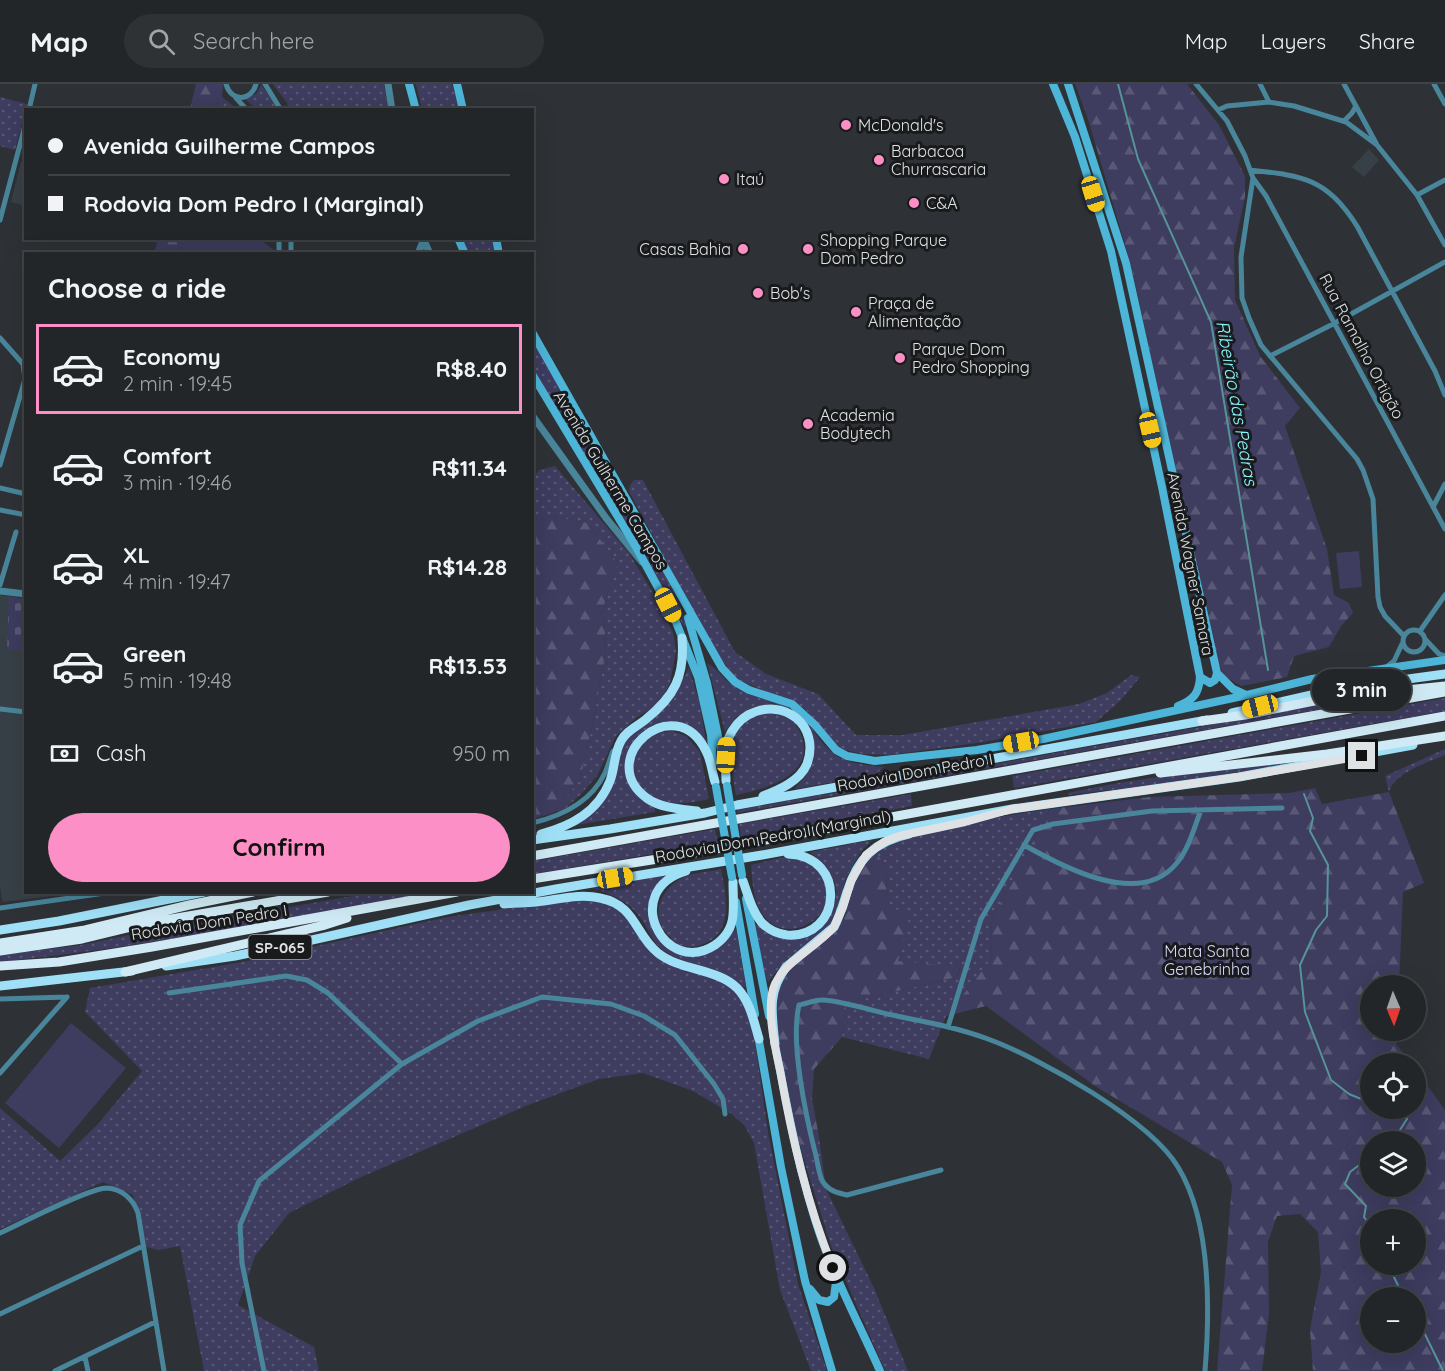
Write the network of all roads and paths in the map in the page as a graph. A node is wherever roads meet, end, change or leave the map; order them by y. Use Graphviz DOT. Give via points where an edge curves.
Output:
graph roads {
  1 [pos="36,84"];
  2 [pos="226,84"];
  3 [pos="256,84"];
  4 [pos="265,84"];
  5 [pos="388,84"];
  6 [pos="410,84"];
  7 [pos="457,84"];
  8 [pos="1053,84"];
  9 [pos="1068,84"];
  10 [pos="1196,84"];
  11 [pos="1260,84"];
  12 [pos="1344,84"];
  13 [pos="1434,84"];
  14 [pos="1440,84"];
  15 [pos="1441,96"];
  16 [pos="235,97"];
  17 [pos="1269,102"];
  18 [pos="1445,104"];
  19 [pos="1356,106"];
  20 [pos="30,108"];
  21 [pos="246,108"];
  22 [pos="280,108"];
  23 [pos="392,108"];
  24 [pos="416,108"];
  25 [pos="463,108"];
  26 [pos="1218,110"];
  27 [pos="1344,121"];
  28 [pos="24,130"];
  29 [pos="1377,145"];
  30 [pos="1250,170"];
  31 [pos="1253,178"];
  32 [pos="1445,180"];
  33 [pos="1417,195"];
  34 [pos="0,220"];
  35 [pos="1445,245"];
  36 [pos="1445,262"];
  37 [pos="1390,291"];
  38 [pos="1335,323"];
  39 [pos="534,335"];
  40 [pos="0,338"];
  41 [pos="1270,356"];
  42 [pos="24,364"];
  43 [pos="534,377"];
  44 [pos="24,382"];
  45 [pos="1445,395"];
  46 [pos="534,418"];
  47 [pos="0,465"];
  48 [pos="1445,484"];
  49 [pos="0,488"];
  50 [pos="24,494"];
  51 [pos="1433,507"];
  52 [pos="0,510"];
  53 [pos="24,515"];
  54 [pos="1445,529"];
  55 [pos="16,532"];
  56 [pos="648,568"];
  57 [pos="0,585"];
  58 [pos="675,586"];
  59 [pos="0,591"];
  60 [pos="24,594"];
  61 [pos="1445,595"];
  62 [pos="1419,631"];
  63 [pos="682,638"];
  64 [pos="1403,639"];
  65 [pos="1425,639"];
  66 [pos="1445,658"];
  67 [pos="1382,670"];
  68 [pos="1217,673"];
  69 [pos="1445,674"];
  70 [pos="1200,677"];
  71 [pos="1445,686"];
  72 [pos="1445,692"];
  73 [pos="1247,695"];
  74 [pos="0,709"];
  75 [pos="24,712"];
  76 [pos="1157,714"];
  77 [pos="1445,716"];
  78 [pos="1202,721"];
  79 [pos="1445,737"];
  80 [pos="621,740"];
  81 [pos="1104,777"];
  82 [pos="727,783"];
  83 [pos="716,784"];
  84 [pos="737,805"];
  85 [pos="1282,808"];
  86 [pos="1012,809"];
  87 [pos="1201,810"];
  88 [pos="705,813"];
  89 [pos="534,822"];
  90 [pos="534,838"];
  91 [pos="534,839"];
  92 [pos="1024,845"];
  93 [pos="762,855"];
  94 [pos="534,856"];
  95 [pos="711,864"];
  96 [pos="534,879"];
  97 [pos="737,879"];
  98 [pos="98,894"];
  99 [pos="194,894"];
  100 [pos="242,894"];
  101 [pos="316,894"];
  102 [pos="447,894"];
  103 [pos="469,906"];
  104 [pos="0,908"];
  105 [pos="378,908"];
  106 [pos="0,930"];
  107 [pos="0,943"];
  108 [pos="0,951"];
  109 [pos="0,966"];
  110 [pos="125,972"];
  111 [pos="0,986"];
  112 [pos="169,993"];
  113 [pos="0,999"];
  114 [pos="948,1027"];
  115 [pos="759,1039"];
  116 [pos="775,1044"];
  117 [pos="402,1064"];
  118 [pos="0,1073"];
  119 [pos="725,1114"];
  120 [pos="941,1170"];
  121 [pos="0,1233"];
  122 [pos="143,1246"];
  123 [pos="802,1268"];
  124 [pos="833,1268"];
  125 [pos="0,1314"];
  126 [pos="155,1322"];
  127 [pos="85,1357"];
  128 [pos="55,1371"];
  129 [pos="88,1371"];
  130 [pos="164,1371"];
  131 [pos="264,1371"];
  132 [pos="832,1371"];
  133 [pos="880,1371"];
  134 [pos="1205,1371"];
  1 -- 20 [label="street"];
  2 -- 16 [label="street"];
  3 -- 16 [label="street" via="248,96"];
  4 -- 22 [label="street"];
  5 -- 23 [label="street"];
  6 -- 24 [label="main road"];
  7 -- 25 [label="main road"];
  8 -- 70 [label="main road, Avenida Wagner Samara" via="1075,136 1111,251"];
  9 -- 68 [label="main road, Avenida Wagner Samara" via="1126,263"];
  10 -- 26 [label="street, Rua Ramalho Ortigão"];
  11 -- 17 [label="street"];
  12 -- 19 [label="street"];
  13 -- 15 [label="street"];
  14 -- 15 [label="street"];
  15 -- 18 [label="street"];
  16 -- 21 [label="street"];
  17 -- 26 [label="street"];
  17 -- 27 [label="street"];
  19 -- 27 [label="street"];
  19 -- 29 [label="street"];
  26 -- 30 [label="street, Rua Ramalho Ortigão"];
  27 -- 29 [label="street"];
  28 -- 34 [label="street"];
  29 -- 33 [label="street"];
  30 -- 31 [label="street, Rua Ramalho Ortigão"];
  30 -- 37 [label="street" via="1307,179 1343,204"];
  31 -- 38 [label="street, Rua Ramalho Ortigão"];
  31 -- 41 [label="street" via="1241,257 1242,298 1261,345"];
  32 -- 33 [label="street"];
  33 -- 35 [label="street"];
  36 -- 37 [label="street"];
  37 -- 38 [label="street"];
  37 -- 45 [label="street"];
  38 -- 41 [label="street"];
  38 -- 51 [label="street, Rua Ramalho Ortigão"];
  39 -- 58 [label="main road, Avenida Guilherme Campos"];
  40 -- 42 [label="street"];
  41 -- 64 [label="street" via="1363,470 1373,499 1378,597 1385,616"];
  43 -- 56 [label="main road, Avenida Guilherme Campos"];
  44 -- 47 [label="street"];
  46 -- 56 [label="street" via="606,518"];
  48 -- 51 [label="street"];
  49 -- 50 [label="street"];
  51 -- 54 [label="street, Rua Ramalho Ortigão"];
  52 -- 53 [label="street"];
  55 -- 57 [label="street"];
  56 -- 63 [label="main road, Avenida Guilherme Campos"];
  58 -- 76 [label="main road, Avenida Guilherme Campos" via="710,650 735,681 749,690 792,704 836,750 854,758 875,761 977,750"];
  58 -- 82 [label="main road, Avenida Guilherme Campos" via="691,624"];
  59 -- 60 [label="street"];
  61 -- 62 [label="street"];
  62 -- 64 [label="street" via="1411,630"];
  62 -- 65 [label="street"];
  63 -- 80 [label="highway" via="676,687 666,702"];
  63 -- 83 [label="main road, Avenida Guilherme Campos" via="705,706"];
  64 -- 65 [label="street" via="1407,651 1417,652 1423,649"];
  64 -- 67 [label="street" via="1394,661"];
  65 -- 66 [label="street"];
  66 -- 67 [label="main road, Avenida Guilherme Campos"];
  67 -- 73 [label="main road, Avenida Guilherme Campos" via="1312,679"];
  68 -- 70 [label="main road" via="1210,683"];
  68 -- 73 [label="main road, Avenida Wagner Samara" via="1233,689"];
  69 -- 78 [label="highway" via="1342,688"];
  70 -- 76 [label="main road, Avenida Wagner Samara" via="1196,696"];
  71 -- 78 [label="highway" via="1329,698"];
  72 -- 94 [label="highway, Rodovia Dom Pedro I"];
  73 -- 76 [label="main road, Avenida Guilherme Campos"];
  74 -- 75 [label="street"];
  77 -- 81 [label="highway"];
  78 -- 84 [label="highway"];
  79 -- 81 [label="highway" via="1327,754"];
  79 -- 86 [label="highway, Rodovia Dom Pedro I (Marginal) / SP-065" via="1239,777"];
  80 -- 89 [label="street" via="598,785 583,801 557,816"];
  80 -- 90 [label="highway" via="610,781 592,809 564,828"];
  81 -- 96 [label="highway"];
  82 -- 84 [label="highway" via="727,741 733,729 758,710 782,709 793,714 807,733 807,765 798,777 773,792"];
  82 -- 97 [label="main road, Avenida Guilherme Campos, bridge"];
  83 -- 88 [label="highway" via="706,750 686,729 665,725 652,729 642,736 630,756 632,780 648,799"];
  83 -- 97 [label="main road, Avenida Guilherme Campos, bridge"];
  84 -- 88 [label="highway"];
  85 -- 87 [label="street"];
  86 -- 93 [label="highway, Rodovia Dom Pedro I (Marginal) / SP-065"];
  86 -- 116 [label="highway" via="899,836 873,848 855,873 834,927 786,968 775,984 771,1006"];
  87 -- 92 [label="street" via="1152,811 1053,824 1033,830"];
  87 -- 92 [label="street" via="1180,858 1164,876 1136,884 1096,878"];
  88 -- 91 [label="highway"];
  92 -- 114 [label="street" via="981,919"];
  93 -- 95 [label="highway, Rodovia Dom Pedro I (Marginal) / SP-065"];
  93 -- 97 [label="highway" via="799,854 823,869 831,895 829,907 815,927 798,935 773,932 755,913"];
  95 -- 97 [label="highway" via="671,877 657,891 653,922 669,945 699,951 724,938 733,916"];
  95 -- 103 [label="highway, Rodovia Dom Pedro I (Marginal) / SP-065"];
  97 -- 115 [label="main road, Avenida Guilherme Campos"];
  97 -- 116 [label="main road, Avenida Guilherme Campos"];
  98 -- 104 [label="street"];
  99 -- 106 [label="highway"];
  100 -- 107 [label="highway" via="85,930"];
  101 -- 108 [label="highway, Rodovia Dom Pedro I"];
  102 -- 105 [label="highway, Rodovia Dom Pedro I / SP-065"];
  103 -- 110 [label="highway, Rodovia Dom Pedro I (Marginal) / SP-065" via="235,956"];
  103 -- 115 [label="highway" via="581,896 613,901 638,925 658,953 737,988 750,1008"];
  105 -- 109 [label="highway, Rodovia Dom Pedro I / SP-065" via="59,962"];
  105 -- 110 [label="highway" via="326,925"];
  110 -- 111 [label="highway, Rodovia Dom Pedro I (Marginal) / SP-065"];
  112 -- 117 [label="street" via="286,976 307,980 328,993"];
  113 -- 118 [label="street" via="67,997"];
  114 -- 120 [label="street" via="822,999 799,1005 795,1019 808,1123 823,1182 834,1192 847,1196"];
  114 -- 134 [label="street" via="989,1039 1053,1070 1120,1111 1178,1166 1202,1228 1207,1300"];
  115 -- 123 [label="main road, Avenida Guilherme Campos"];
  116 -- 124 [label="main road, Avenida Guilherme Campos" via="801,1174"];
  117 -- 119 [label="street" via="478,1022 542,997 611,1004 644,1016 675,1035 714,1084 723,1099"];
  117 -- 131 [label="street" via="259,1181 240,1225 242,1263"];
  121 -- 122 [label="street" via="95,1190 109,1188 122,1192 134,1203"];
  122 -- 125 [label="street"];
  122 -- 126 [label="street"];
  123 -- 124 [label="main road" via="811,1292 828,1302 837,1293"];
  123 -- 132 [label="main road, Avenida Guilherme Campos"];
  124 -- 133 [label="main road, Avenida Guilherme Campos"];
  126 -- 127 [label="street"];
  126 -- 130 [label="street"];
  127 -- 128 [label="street"];
  127 -- 129 [label="street"];
}
